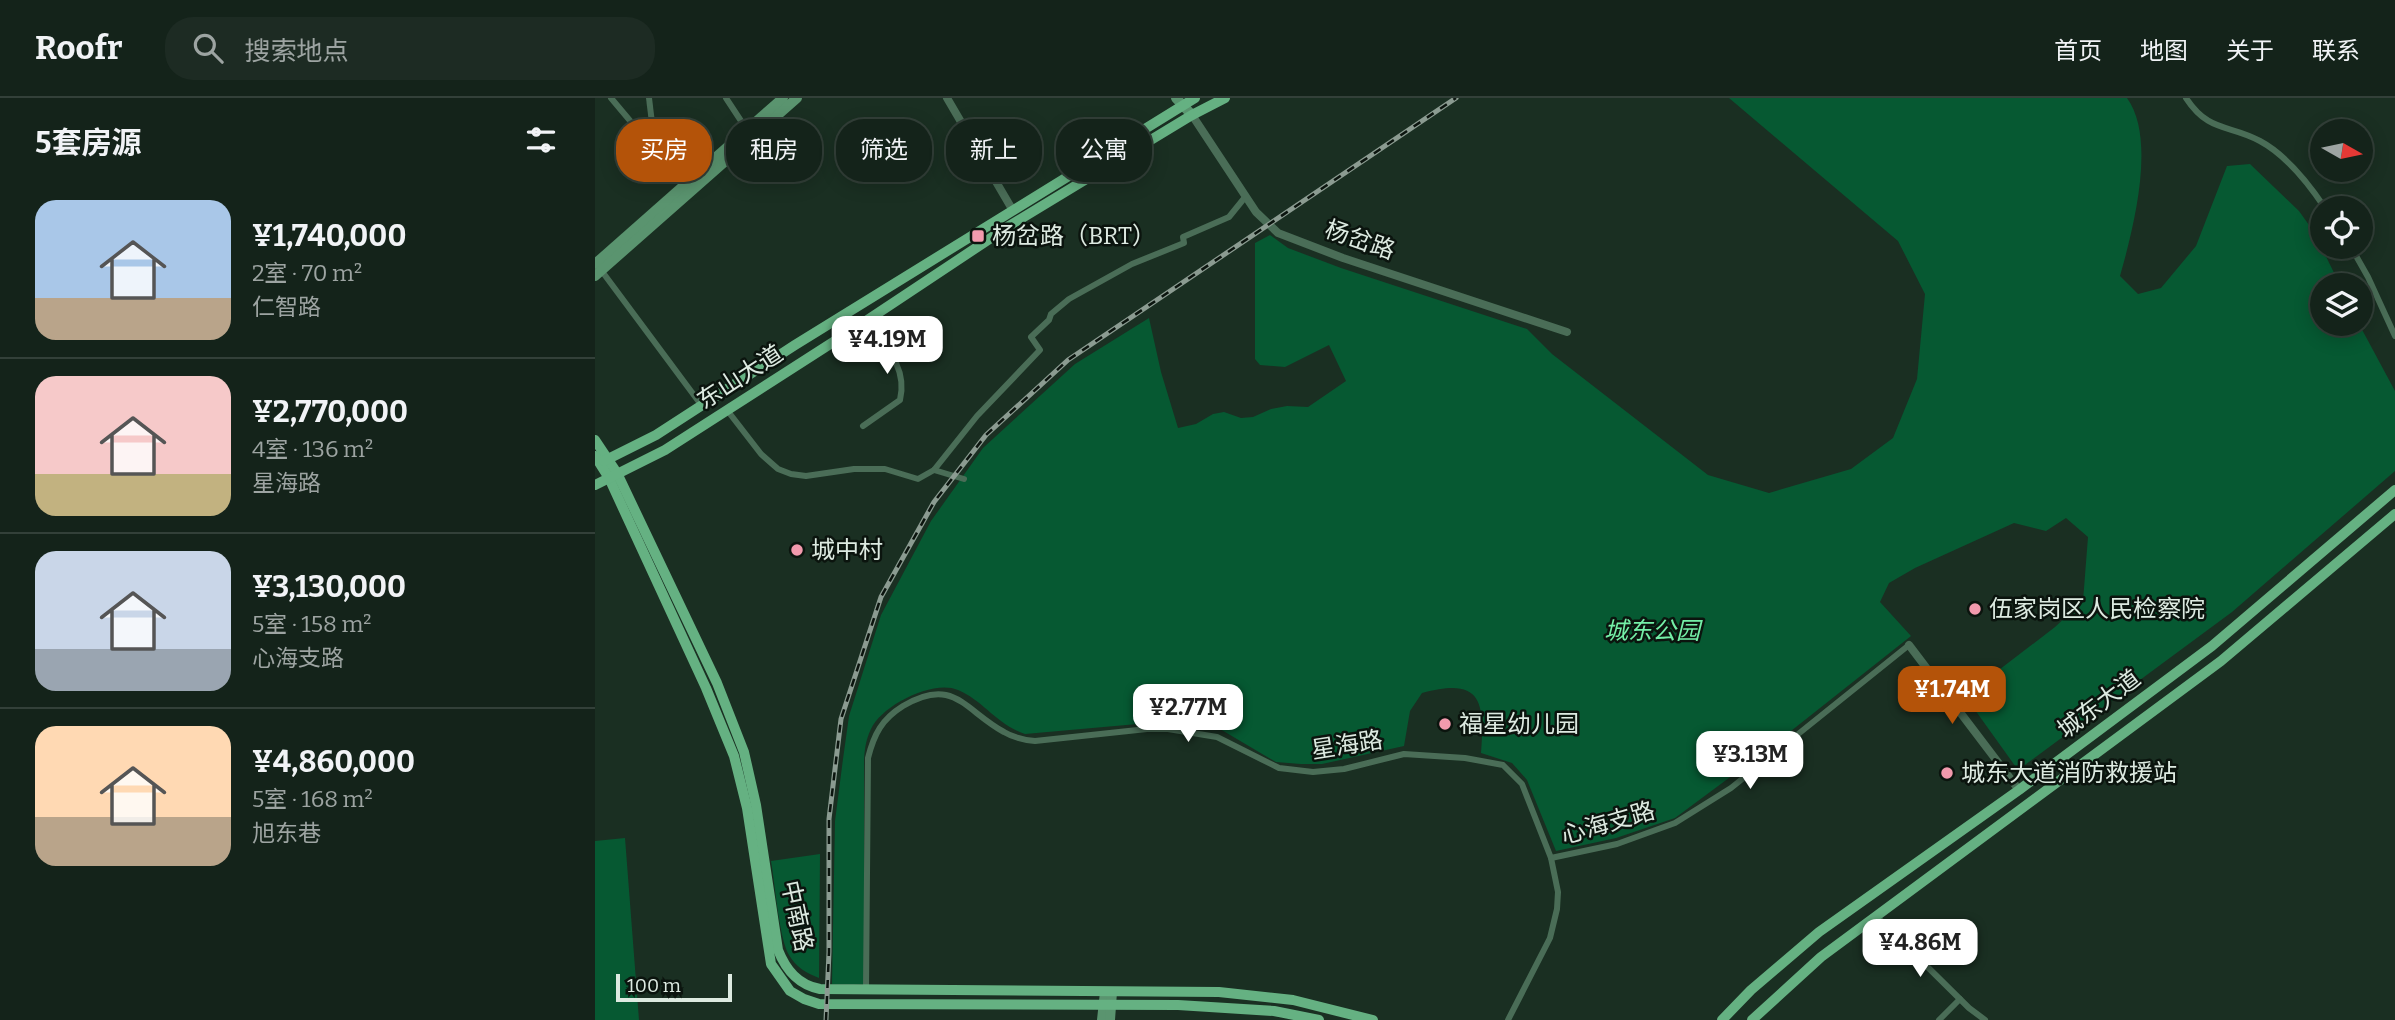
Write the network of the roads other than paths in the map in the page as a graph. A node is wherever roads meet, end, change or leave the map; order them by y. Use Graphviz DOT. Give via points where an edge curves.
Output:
graph roads {
  1 [pos="611,98"];
  2 [pos="649,98"];
  3 [pos="726,98"];
  4 [pos="783,98"];
  5 [pos="797,98"];
  6 [pos="947,98"];
  7 [pos="1225,98"];
  8 [pos="2186,98"];
  9 [pos="1186,100"];
  10 [pos="1192,115"];
  11 [pos="629,119"];
  12 [pos="651,119"];
  13 [pos="740,119"];
  14 [pos="759,119"];
  15 [pos="726,148"];
  16 [pos="682,182"];
  17 [pos="684,185"];
  18 [pos="1246,196"];
  19 [pos="2315,196"];
  20 [pos="1012,209"];
  21 [pos="2357,259"];
  22 [pos="597,270"];
  23 [pos="866,321"];
  24 [pos="1567,332"];
  25 [pos="2395,336"];
  26 [pos="702,406"];
  27 [pos="727,410"];
  28 [pos="863,426"];
  29 [pos="595,440"];
  30 [pos="600,461"];
  31 [pos="935,470"];
  32 [pos="613,475"];
  33 [pos="964,480"];
  34 [pos="595,485"];
  35 [pos="2395,490"];
  36 [pos="2394,517"];
  37 [pos="1909,645"];
  38 [pos="2019,790"];
  39 [pos="1551,858"];
  40 [pos="1876,916"];
  41 [pos="866,989"];
  42 [pos="1109,992"];
  43 [pos="1960,999"];
  44 [pos="1108,1005"];
  45 [pos="1103,1020"];
  46 [pos="1112,1020"];
  47 [pos="1319,1020"];
  48 [pos="1373,1020"];
  49 [pos="1508,1020"];
  50 [pos="1722,1020"];
  51 [pos="1752,1020"];
  52 [pos="1939,1020"];
  53 [pos="1985,1020"];
  1 -- 11 [label="street"];
  2 -- 12 [label="street"];
  3 -- 13 [label="street"];
  4 -- 14 [label="main road"];
  5 -- 22 [label="main road"];
  6 -- 20 [label="street"];
  7 -- 10 [label="main road, 东山大道"];
  8 -- 19 [label="street" via="2215,127 2260,141 2291,167"];
  9 -- 10 [label="main road, 杨岔路"];
  9 -- 20 [label="main road, 东山大道"];
  10 -- 18 [label="street, 杨岔路"];
  10 -- 23 [label="main road, 东山大道" via="1009,226"];
  15 -- 17 [label="main road"];
  16 -- 17 [label="street"];
  17 -- 22 [label="main road"];
  18 -- 24 [label="street, 杨岔路" via="1278,233"];
  18 -- 31 [label="street" via="1229,217 1183,237 1184,243 1132,264 1051,314 1031,337 1040,350 977,416"];
  20 -- 26 [label="main road, 东山大道"];
  21 -- 25 [label="street"];
  22 -- 26 [label="street"];
  23 -- 27 [label="main road, 东山大道"];
  23 -- 28 [label="street" via="898,365 902,390 900,400"];
  26 -- 30 [label="main road, 东山大道" via="656,435"];
  27 -- 31 [label="street" via="761,454 790,474 885,469 918,479"];
  27 -- 32 [label="main road, 东山大道" via="664,450"];
  29 -- 30 [label="main road, 中南路"];
  30 -- 32 [label="main road, 中南路"];
  31 -- 33 [label="street"];
  32 -- 34 [label="main road, 东山大道"];
  32 -- 41 [label="main road, 中南路" via="717,682 744,752 783,962 796,979 811,987"];
  32 -- 44 [label="main road, 中南路" via="734,756 747,808 771,964 790,991 819,1004"];
  35 -- 38 [label="main road, 城东大道" via="2212,646"];
  36 -- 40 [label="main road, 城东大道" via="2221,661"];
  37 -- 38 [label="street"];
  37 -- 39 [label="street, 心海支路" via="1731,788 1675,824 1617,844"];
  38 -- 50 [label="main road, 城东大道" via="1819,932"];
  39 -- 41 [label="street, 星海路" via="1521,784 1503,765 1404,754 1313,772 1279,768 1217,737 1168,729 1019,739 942,693 923,697 888,716 872,740 868,758"];
  39 -- 49 [label="street, 星海路" via="1558,892 1550,938"];
  40 -- 43 [label="street"];
  40 -- 51 [label="main road, 城东大道" via="1821,957"];
  41 -- 42 [label="main road, 中南路"];
  42 -- 44 [label="main road"];
  42 -- 48 [label="main road, 中南路" via="1270,996"];
  43 -- 52 [label="street"];
  43 -- 53 [label="street"];
  44 -- 45 [label="main road"];
  44 -- 46 [label="main road"];
  44 -- 47 [label="main road, 中南路" via="1244,1008"];
}
